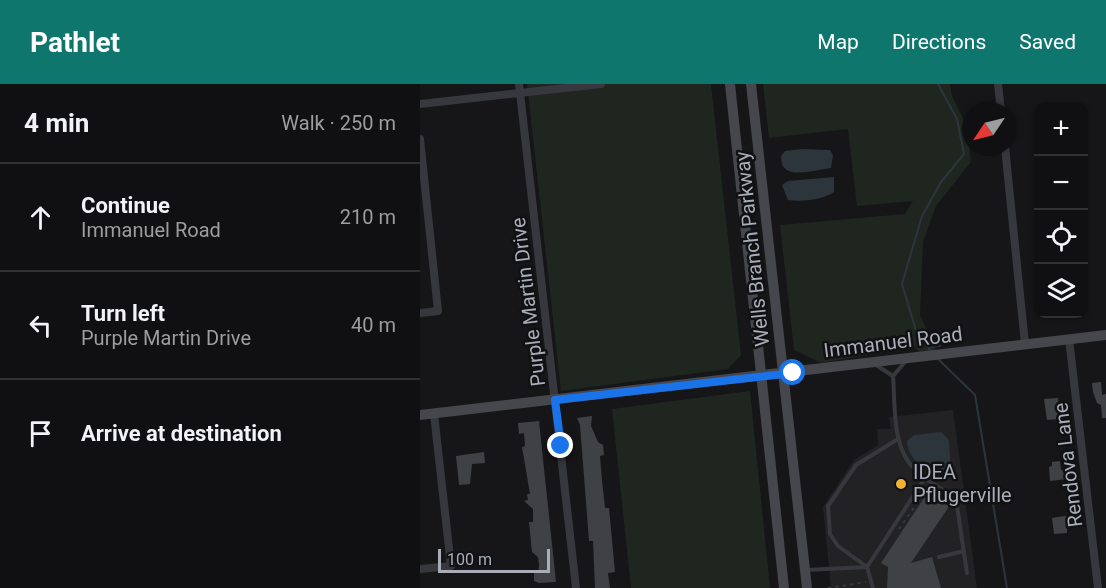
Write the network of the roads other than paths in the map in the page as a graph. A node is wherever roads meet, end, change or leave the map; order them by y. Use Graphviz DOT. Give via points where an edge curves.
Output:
graph roads {
  1 [pos="519,84"];
  2 [pos="601,84"];
  3 [pos="730,84"];
  4 [pos="751,84"];
  5 [pos="998,84"];
  6 [pos="520,94"];
  7 [pos="1000,102"];
  8 [pos="420,104"];
  9 [pos="420,139"];
  10 [pos="1006,156"];
  11 [pos="424,209"];
  12 [pos="420,313"];
  13 [pos="1106,335"];
  14 [pos="1070,339"];
  15 [pos="1025,344"];
  16 [pos="908,359"];
  17 [pos="873,363"];
  18 [pos="784,374"];
  19 [pos="761,376"];
  20 [pos="893,376"];
  21 [pos="555,400"];
  22 [pos="434,414"];
  23 [pos="420,415"];
  24 [pos="898,439"];
  25 [pos="925,478"];
  26 [pos="964,551"];
  27 [pos="939,557"];
  28 [pos="867,567"];
  29 [pos="420,569"];
  30 [pos="805,570"];
  31 [pos="967,573"];
  32 [pos="576,588"];
  33 [pos="784,588"];
  34 [pos="807,588"];
  35 [pos="873,588"];
  36 [pos="1098,588"];
  1 -- 6 [label="street, Purple Martin Drive"];
  2 -- 6 [label="street"];
  3 -- 19 [label="street, Wells Branch Parkway"];
  4 -- 18 [label="street, Wells Branch Parkway"];
  5 -- 7 [label="street"];
  6 -- 8 [label="street"];
  6 -- 21 [label="street, Purple Martin Drive"];
  9 -- 11 [label="street"];
  10 -- 15 [label="street"];
  11 -- 12 [label="street" via="438,311"];
  13 -- 14 [label="street, Immanuel Road"];
  14 -- 15 [label="street, Immanuel Road"];
  14 -- 36 [label="street, Rendova Lane"];
  15 -- 16 [label="street, Immanuel Road"];
  16 -- 17 [label="street, Immanuel Road"];
  16 -- 20 [label="lane"];
  17 -- 18 [label="street, Immanuel Road"];
  17 -- 20 [label="lane"];
  18 -- 19 [label="street, Immanuel Road"];
  18 -- 30 [label="street, Wells Branch Parkway"];
  19 -- 21 [label="street, Immanuel Road"];
  19 -- 33 [label="street, Wells Branch Parkway"];
  20 -- 24 [label="lane"];
  21 -- 22 [label="street, Immanuel Road"];
  21 -- 32 [label="street, Purple Martin Drive"];
  22 -- 23 [label="street, Immanuel Road"];
  22 -- 29 [label="street" via="451,566"];
  24 -- 25 [label="lane" via="910,468"];
  24 -- 28 [label="lane" via="856,465 828,506 830,534 838,546"];
  25 -- 26 [label="lane" via="956,499"];
  25 -- 28 [label="lane"];
  26 -- 27 [label="lane"];
  26 -- 31 [label="lane"];
  28 -- 30 [label="lane"];
  28 -- 35 [label="lane"];
  30 -- 34 [label="street, Wells Branch Parkway"];
}
